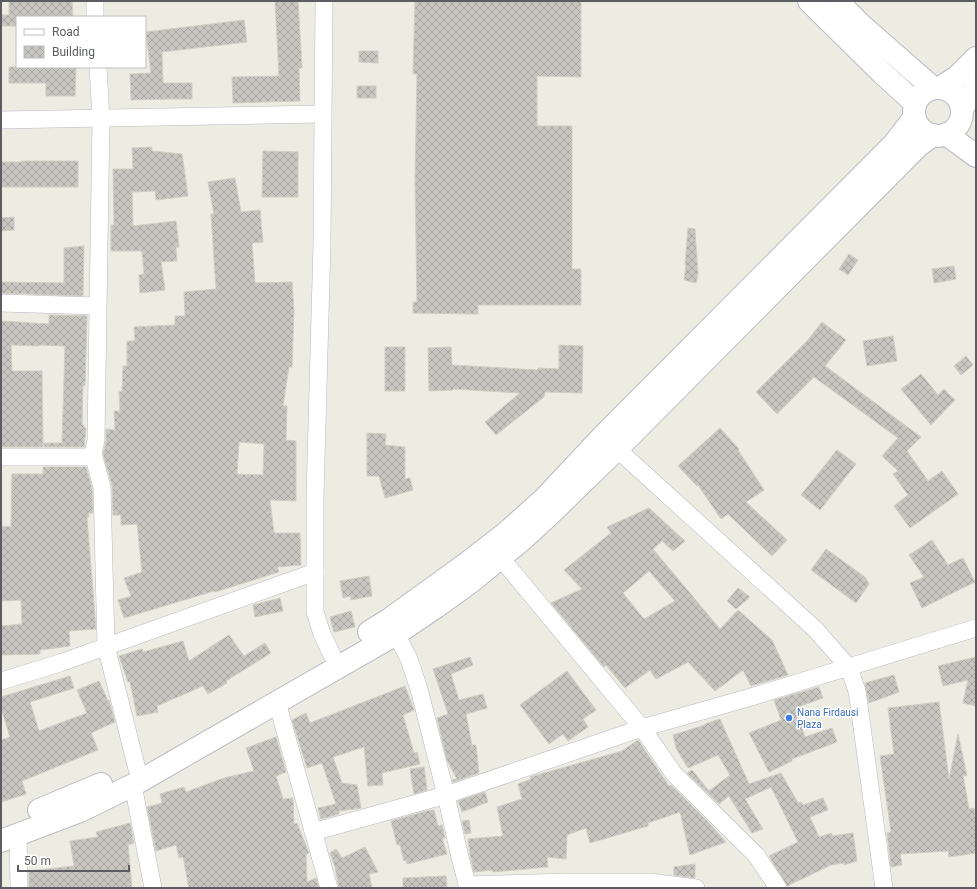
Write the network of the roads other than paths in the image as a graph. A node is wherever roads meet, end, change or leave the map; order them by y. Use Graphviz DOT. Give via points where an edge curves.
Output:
graph roads {
  1 [pos="95,1"];
  2 [pos="324,1"];
  3 [pos="809,1"];
  4 [pos="837,1"];
  5 [pos="95,16"];
  6 [pos="976,58"];
  7 [pos="98,68"];
  8 [pos="976,86"];
  9 [pos="937,88"];
  10 [pos="914,111"];
  11 [pos="323,114"];
  12 [pos="101,118"];
  13 [pos="967,119"];
  14 [pos="1,120"];
  15 [pos="940,135"];
  16 [pos="976,156"];
  17 [pos="1,303"];
  18 [pos="97,306"];
  19 [pos="617,449"];
  20 [pos="93,454"];
  21 [pos="1,457"];
  22 [pos="500,557"];
  23 [pos="315,572"];
  24 [pos="976,628"];
  25 [pos="396,634"];
  26 [pos="106,646"];
  27 [pos="332,654"];
  28 [pos="849,668"];
  29 [pos="1,681"];
  30 [pos="277,702"];
  31 [pos="642,728"];
  32 [pos="135,777"];
  33 [pos="446,795"];
  34 [pos="313,832"];
  35 [pos="7,834"];
  36 [pos="468,887"];
  37 [pos="19,888"];
  38 [pos="153,888"];
  39 [pos="329,888"];
  40 [pos="696,888"];
  41 [pos="778,888"];
  42 [pos="884,888"];
  1 -- 5 [label="street"];
  2 -- 11 [label="street"];
  3 -- 10 [label="street" via="881,72"];
  4 -- 9 [label="street" via="860,24"];
  6 -- 9 [label="street" via="957,77"];
  7 -- 12 [label="street"];
  8 -- 13 [label="street"];
  9 -- 10 [label="street" via="922,93"];
  9 -- 13 [label="street" via="949,90 955,95"];
  10 -- 15 [label="street" via="918,126 924,131"];
  10 -- 27 [label="street" via="894,144 604,435 544,499 506,532 390,619"];
  11 -- 12 [label="street"];
  11 -- 23 [label="street"];
  12 -- 14 [label="street"];
  12 -- 18 [label="street"];
  13 -- 15 [label="street" via="953,130"];
  15 -- 16 [label="street"];
  15 -- 19 [label="street" via="918,146"];
  17 -- 18 [label="street"];
  18 -- 20 [label="street" via="96,440"];
  19 -- 22 [label="street" via="547,517"];
  19 -- 28 [label="street" via="816,630"];
  20 -- 21 [label="street" via="86,457"];
  20 -- 26 [label="street" via="102,487"];
  22 -- 25 [label="street" via="472,581"];
  22 -- 31 [label="street"];
  23 -- 26 [label="street"];
  23 -- 27 [label="street" via="315,612"];
  24 -- 28 [label="street"];
  25 -- 30 [label="street"];
  25 -- 33 [label="street" via="409,659 419,689"];
  26 -- 29 [label="street"];
  26 -- 32 [label="street"];
  27 -- 32 [label="street"];
  28 -- 31 [label="street"];
  28 -- 42 [label="street" via="857,691"];
  30 -- 32 [label="street"];
  30 -- 34 [label="street"];
  31 -- 33 [label="street"];
  31 -- 41 [label="street" via="674,774 756,855"];
  32 -- 35 [label="street" via="80,810"];
  32 -- 38 [label="street"];
  33 -- 34 [label="street"];
  33 -- 36 [label="street"];
  34 -- 39 [label="street"];
  35 -- 37 [label="street"];
  36 -- 40 [label="street" via="568,882 650,882"];
}
